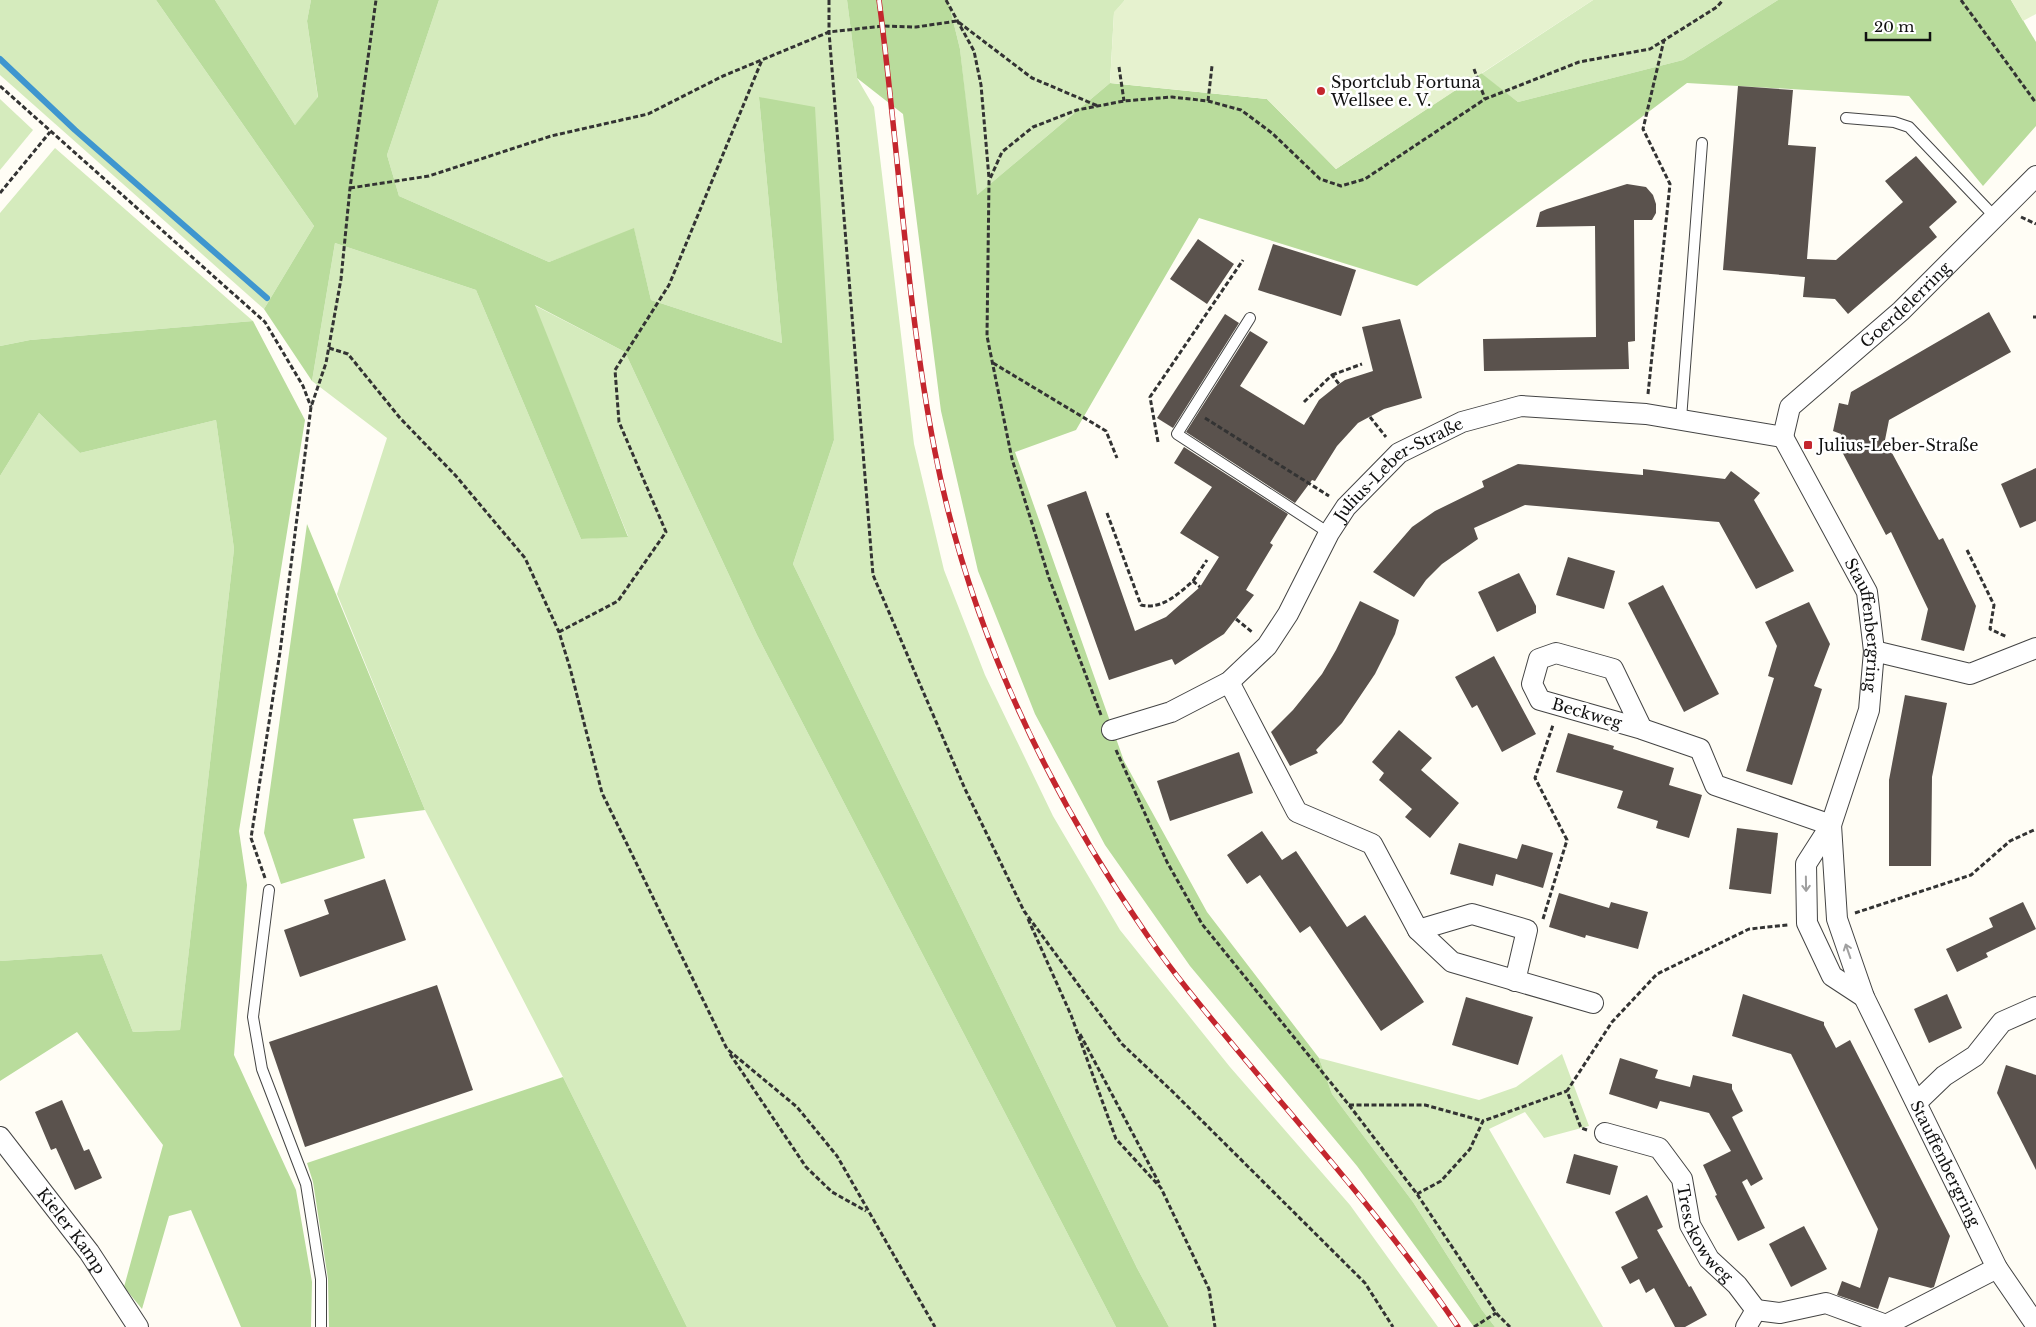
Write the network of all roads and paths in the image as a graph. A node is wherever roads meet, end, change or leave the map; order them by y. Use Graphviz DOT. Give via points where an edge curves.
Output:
graph roads {
  1 [pos="376,0"];
  2 [pos="829,0"];
  3 [pos="946,0"];
  4 [pos="1723,0"];
  5 [pos="1961,0"];
  6 [pos="957,21"];
  7 [pos="829,32"];
  8 [pos="1664,40"];
  9 [pos="762,60"];
  10 [pos="1212,66"];
  11 [pos="1119,67"];
  12 [pos="1474,69"];
  13 [pos="0,86"];
  14 [pos="1485,99"];
  15 [pos="1124,101"];
  16 [pos="1208,101"];
  17 [pos="2036,103"];
  18 [pos="1098,106"];
  19 [pos="1846,118"];
  20 [pos="50,132"];
  21 [pos="1702,143"];
  22 [pos="2036,176"];
  23 [pos="989,181"];
  24 [pos="350,188"];
  25 [pos="0,193"];
  26 [pos="1995,217"];
  27 [pos="1242,260"];
  28 [pos="1250,318"];
  29 [pos="329,348"];
  30 [pos="992,363"];
  31 [pos="1362,364"];
  32 [pos="1332,375"];
  33 [pos="1340,384"];
  34 [pos="1304,402"];
  35 [pos="311,407"];
  36 [pos="1192,410"];
  37 [pos="1646,414"];
  38 [pos="1370,416"];
  39 [pos="1681,419"];
  40 [pos="1783,437"];
  41 [pos="1158,442"];
  42 [pos="1399,453"];
  43 [pos="1116,458"];
  44 [pos="1346,507"];
  45 [pos="1107,513"];
  46 [pos="1329,533"];
  47 [pos="1966,550"];
  48 [pos="1207,560"];
  49 [pos="1193,581"];
  50 [pos="1200,587"];
  51 [pos="559,632"];
  52 [pos="2036,648"];
  53 [pos="1874,651"];
  54 [pos="2015,656"];
  55 [pos="1229,682"];
  56 [pos="1559,705"];
  57 [pos="1642,729"];
  58 [pos="1110,734"];
  59 [pos="1831,825"];
  60 [pos="2036,830"];
  61 [pos="269,890"];
  62 [pos="1024,911"];
  63 [pos="1837,920"];
  64 [pos="1807,923"];
  65 [pos="1541,925"];
  66 [pos="1418,930"];
  67 [pos="1515,981"];
  68 [pos="1864,997"];
  69 [pos="1593,1003"];
  70 [pos="2036,1007"];
  71 [pos="1074,1022"];
  72 [pos="727,1049"];
  73 [pos="1566,1091"];
  74 [pos="1916,1102"];
  75 [pos="1349,1105"];
  76 [pos="1483,1121"];
  77 [pos="1605,1133"];
  78 [pos="0,1137"];
  79 [pos="1161,1188"];
  80 [pos="1417,1194"];
  81 [pos="868,1212"];
  82 [pos="1997,1268"];
  83 [pos="1756,1310"];
  84 [pos="1496,1313"];
  85 [pos="1779,1320"];
  86 [pos="2036,1325"];
  87 [pos="138,1327"];
  88 [pos="321,1327"];
  89 [pos="935,1327"];
  90 [pos="1215,1327"];
  91 [pos="1393,1327"];
  92 [pos="1474,1327"];
  93 [pos="1510,1327"];
  94 [pos="1746,1327"];
  1 -- 24 [label="path"];
  2 -- 7 [label="path"];
  3 -- 6 [label="path"];
  4 -- 8 [label="path"];
  5 -- 17 [label="path"];
  6 -- 7 [label="path"];
  6 -- 18 [label="path" via="1032,78"];
  6 -- 23 [label="path" via="974,51 981,85"];
  7 -- 9 [label="path"];
  7 -- 62 [label="path" via="873,575 965,789"];
  8 -- 14 [label="path" via="1650,48 1579,62"];
  8 -- 37 [label="path" via="1643,129 1670,184"];
  9 -- 24 [label="path" via="722,76 648,114 551,136 429,176"];
  9 -- 51 [label="path" via="669,285 615,370 619,422 666,532 618,601"];
  10 -- 16 [label="path"];
  11 -- 15 [label="path"];
  12 -- 14 [label="path"];
  13 -- 20 [label="path"];
  14 -- 16 [label="path" via="1366,179 1341,186 1320,180 1272,133 1241,110"];
  15 -- 16 [label="path" via="1172,97"];
  15 -- 18 [label="path"];
  18 -- 23 [label="path" via="1077,110 1033,127 1002,152"];
  19 -- 26 [label="lane" via="1894,122 1909,127"];
  20 -- 25 [label="path"];
  20 -- 35 [label="path" via="265,322 303,386"];
  21 -- 39 [label="lane"];
  22 -- 26 [label="street, Goerdelerring"];
  23 -- 30 [label="path" via="986,336"];
  24 -- 29 [label="path"];
  26 -- 40 [label="street, Goerdelerring" via="1901,310 1790,407"];
  27 -- 41 [label="path" via="1150,397"];
  28 -- 36 [label="lane"];
  29 -- 35 [label="path"];
  29 -- 51 [label="path" via="348,354 400,418 456,476 525,558"];
  30 -- 43 [label="path" via="1106,431"];
  30 -- 58 [label="path" via="1012,459 1049,578"];
  31 -- 32 [label="path"];
  32 -- 33 [label="path"];
  32 -- 34 [label="path"];
  35 -- 61 [label="path" via="280,652 251,838"];
  36 -- 44 [label="path"];
  36 -- 46 [label="lane" via="1176,434"];
  37 -- 39 [label="street, Julius-Leber-Straße"];
  37 -- 42 [label="street, Julius-Leber-Straße" via="1522,406 1462,422"];
  38 -- 42 [label="path"];
  39 -- 40 [label="street, Julius-Leber-Straße"];
  40 -- 53 [label="street, Stauffenbergring" via="1866,592"];
  42 -- 44 [label="street, Julius-Leber-Straße"];
  44 -- 46 [label="street, Julius-Leber-Straße"];
  45 -- 49 [label="path" via="1141,606 1150,608 1168,601"];
  46 -- 55 [label="street, Julius-Leber-Straße" via="1288,614 1267,646"];
  47 -- 54 [label="path" via="1994,605 1990,629 2007,636"];
  48 -- 49 [label="path"];
  49 -- 50 [label="path"];
  51 -- 72 [label="path" via="602,793"];
  52 -- 54 [label="street"];
  53 -- 54 [label="street" via="1970,674"];
  53 -- 59 [label="street, Stauffenbergring" via="1869,710"];
  55 -- 58 [label="street, Julius-Leber-Straße" via="1171,712"];
  55 -- 66 [label="street" via="1297,812 1372,844"];
  56 -- 57 [label="street, Beckweg"];
  56 -- 57 [label="street, Beckweg" via="1540,700 1532,684 1539,659 1556,652 1613,669"];
  56 -- 65 [label="path" via="1535,778 1567,840"];
  57 -- 59 [label="street, Beckweg" via="1700,749 1716,785"];
  58 -- 75 [label="path" via="1166,862 1202,924"];
  59 -- 63 [label="street, Stauffenbergring"];
  59 -- 64 [label="street, Stauffenbergring, one-way" via="1806,864"];
  60 -- 63 [label="path" via="2010,841 1971,875"];
  61 -- 88 [label="lane" via="253,1017 262,1069 306,1184 321,1279"];
  62 -- 71 [label="path"];
  62 -- 91 [label="path" via="1122,1044 1365,1283"];
  68 -- 63 [label="street, Stauffenbergring, one-way"];
  64 -- 68 [label="street, Stauffenbergring" via="1832,976"];
  64 -- 73 [label="path" via="1748,929 1657,974 1612,1022"];
  66 -- 67 [label="street" via="1452,962"];
  66 -- 67 [label="street" via="1472,914 1527,930"];
  67 -- 69 [label="street"];
  68 -- 74 [label="street, Stauffenbergring"];
  70 -- 74 [label="street" via="2002,1022 1975,1056 1944,1076"];
  71 -- 79 [label="path"];
  71 -- 79 [label="path" via="1116,1139"];
  72 -- 81 [label="path" via="797,1107 837,1156"];
  72 -- 81 [label="path" via="806,1167 832,1192"];
  73 -- 76 [label="path"];
  73 -- 77 [label="path" via="1581,1128"];
  74 -- 82 [label="street, Stauffenbergring"];
  75 -- 76 [label="path" via="1425,1105"];
  75 -- 80 [label="path"];
  76 -- 80 [label="path" via="1470,1149 1441,1181"];
  77 -- 83 [label="street, Tresckowweg" via="1659,1148 1682,1179 1690,1225 1709,1259"];
  78 -- 87 [label="street, Kieler Kamp" via="89,1252"];
  79 -- 90 [label="path" via="1209,1289"];
  80 -- 84 [label="path"];
  81 -- 89 [label="path"];
  82 -- 85 [label="street" via="1886,1325 1826,1303"];
  82 -- 86 [label="street, Stauffenbergring"];
  83 -- 85 [label="street"];
  83 -- 94 [label="street"];
  84 -- 92 [label="path"];
  84 -- 93 [label="path"];
}
